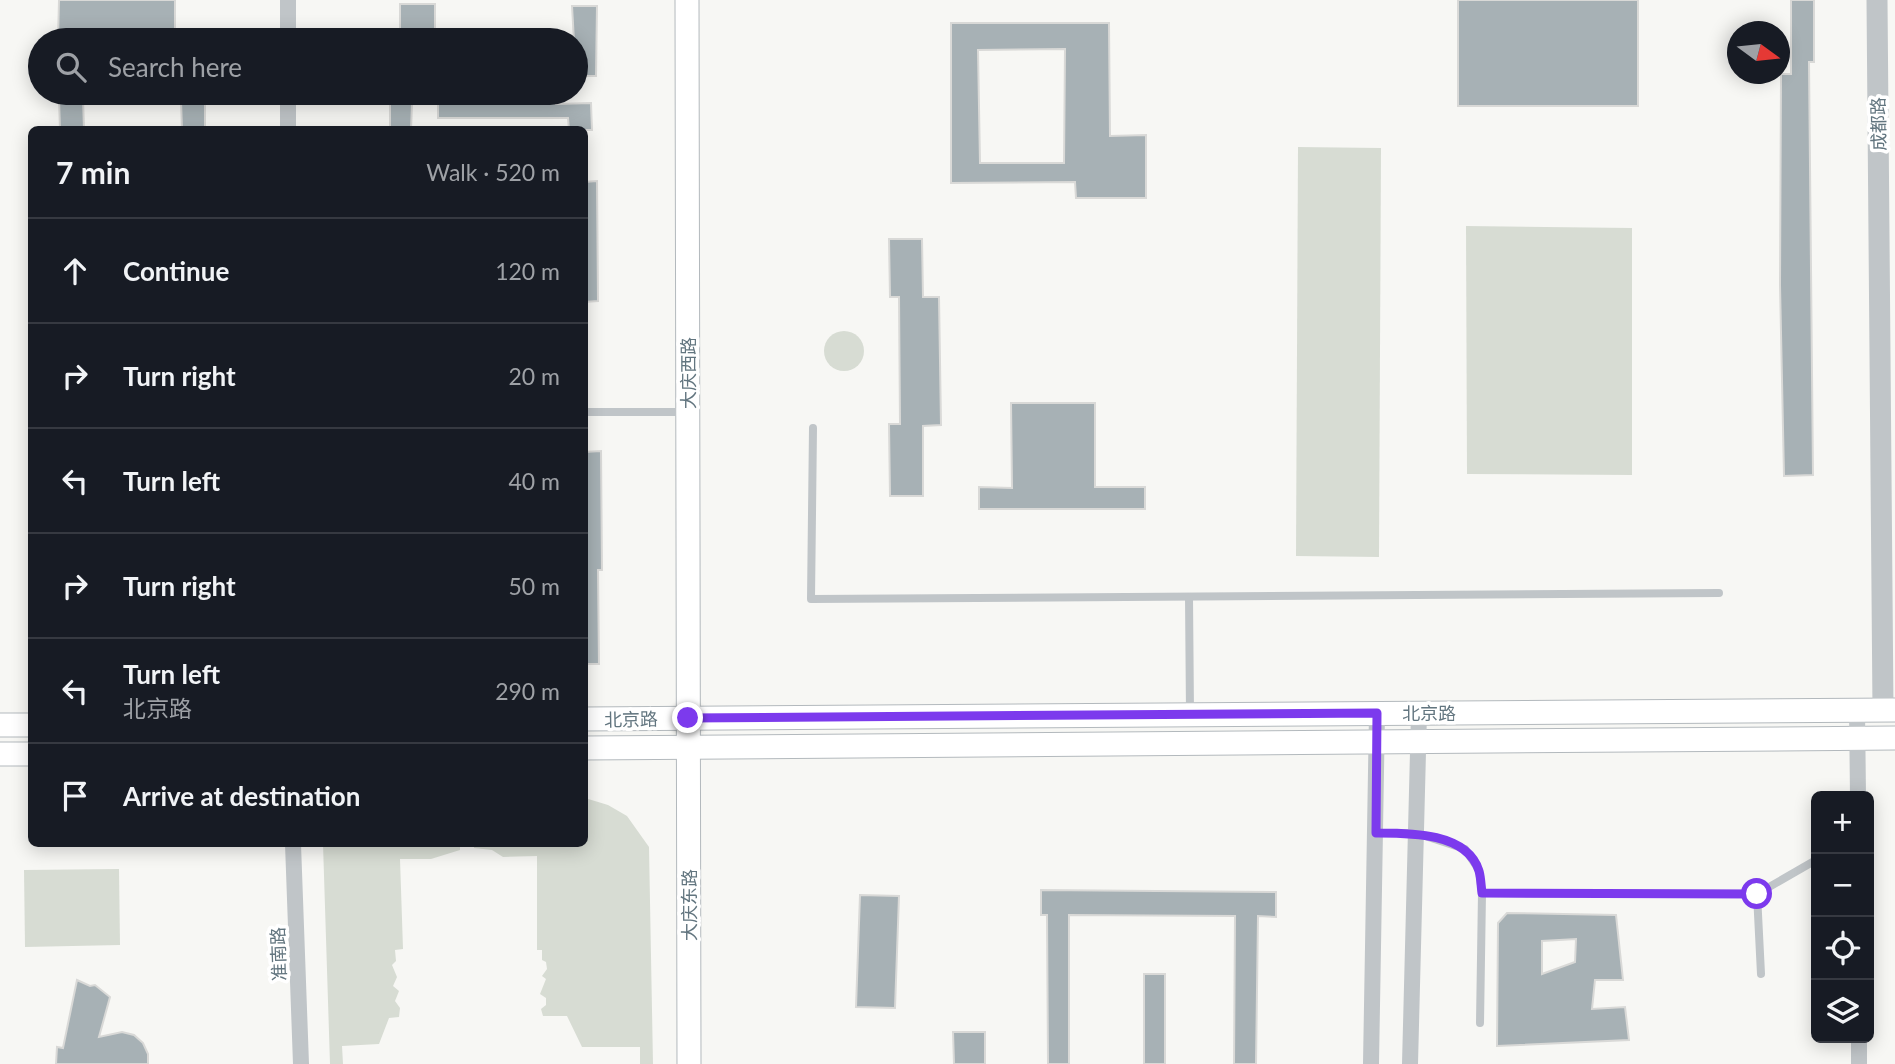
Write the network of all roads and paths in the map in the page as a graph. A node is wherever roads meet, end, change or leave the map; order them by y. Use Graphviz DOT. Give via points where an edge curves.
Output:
graph roads {
  1 [pos="288,0"];
  2 [pos="687,0"];
  3 [pos="1877,0"];
  4 [pos="288,28"];
  5 [pos="288,105"];
  6 [pos="288,126"];
  7 [pos="588,412"];
  8 [pos="688,412"];
  9 [pos="813,428"];
  10 [pos="1719,593"];
  11 [pos="1189,597"];
  12 [pos="1857,710"];
  13 [pos="1889,710"];
  14 [pos="1377,713"];
  15 [pos="1419,713"];
  16 [pos="1190,714"];
  17 [pos="688,718"];
  18 [pos="588,719"];
  19 [pos="0,725"];
  20 [pos="28,725"];
  21 [pos="1858,738"];
  22 [pos="1895,738"];
  23 [pos="1419,741"];
  24 [pos="1377,742"];
  25 [pos="688,747"];
  26 [pos="588,748"];
  27 [pos="0,754"];
  28 [pos="28,754"];
  29 [pos="1858,791"];
  30 [pos="1376,833"];
  31 [pos="1416,833"];
  32 [pos="293,847"];
  33 [pos="1811,863"];
  34 [pos="1482,893"];
  35 [pos="1757,894"];
  36 [pos="1761,974"];
  37 [pos="1480,1023"];
  38 [pos="1858,1043"];
  39 [pos="301,1064"];
  40 [pos="689,1064"];
  41 [pos="1371,1064"];
  42 [pos="1410,1064"];
  43 [pos="1859,1064"];
  1 -- 4 [label="street"];
  2 -- 8 [label="main road, 大庆西路"];
  3 -- 13 [label="street, 成都路"];
  5 -- 6 [label="street"];
  7 -- 8 [label="lane"];
  8 -- 17 [label="main road, 大庆西路"];
  9 -- 11 [label="lane" via="811,599"];
  10 -- 11 [label="lane"];
  11 -- 16 [label="lane"];
  12 -- 13 [label="main road, 北京路"];
  12 -- 15 [label="main road, 北京路"];
  12 -- 21 [label="street"];
  14 -- 15 [label="main road, 北京路"];
  14 -- 16 [label="main road, 北京路"];
  14 -- 24 [label="street"];
  15 -- 23 [label="street"];
  16 -- 17 [label="main road, 北京路"];
  17 -- 18 [label="main road, 北京路"];
  17 -- 25 [label="main road, 大庆西路"];
  19 -- 20 [label="main road"];
  21 -- 22 [label="main road, 北京路"];
  21 -- 23 [label="main road, 北京路"];
  21 -- 29 [label="street"];
  23 -- 24 [label="main road, 北京路"];
  23 -- 31 [label="street"];
  24 -- 25 [label="main road, 北京路"];
  24 -- 30 [label="street"];
  25 -- 26 [label="main road, 北京路"];
  25 -- 40 [label="main road, 大庆东路"];
  27 -- 28 [label="main road"];
  30 -- 31 [label="lane"];
  30 -- 41 [label="street"];
  31 -- 34 [label="lane" via="1465,849 1479,870"];
  31 -- 42 [label="street"];
  32 -- 39 [label="street, 准南路"];
  33 -- 35 [label="lane"];
  34 -- 35 [label="lane"];
  34 -- 37 [label="lane"];
  35 -- 36 [label="lane"];
  38 -- 43 [label="street"];
}
